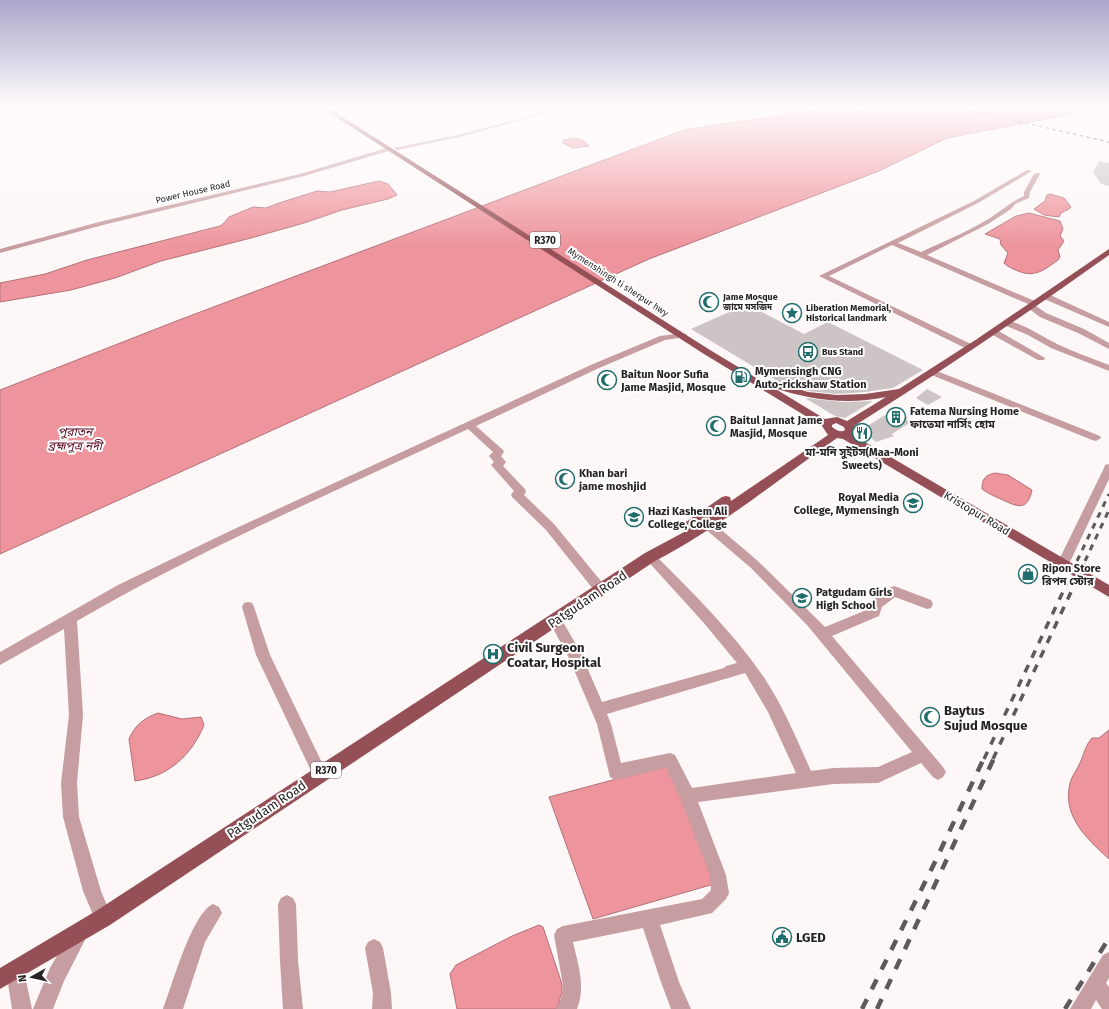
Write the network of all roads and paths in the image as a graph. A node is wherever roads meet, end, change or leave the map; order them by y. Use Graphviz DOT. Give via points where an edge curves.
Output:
graph roads {
  1 [pos="381,153"];
  2 [pos="401,153"];
  3 [pos="1029,171"];
  4 [pos="1037,174"];
  5 [pos="893,242"];
  6 [pos="0,251"];
  7 [pos="1109,251"];
  8 [pos="921,255"];
  9 [pos="1045,296"];
  10 [pos="1033,305"];
  11 [pos="1007,323"];
  12 [pos="1109,324"];
  13 [pos="994,332"];
  14 [pos="684,333"];
  15 [pos="1109,346"];
  16 [pos="970,348"];
  17 [pos="1041,358"];
  18 [pos="1109,368"];
  19 [pos="932,372"];
  20 [pos="777,386"];
  21 [pos="906,390"];
  22 [pos="469,426"];
  23 [pos="836,428"];
  24 [pos="1096,438"];
  25 [pos="1109,468"];
  26 [pos="707,524"];
  27 [pos="650,557"];
  28 [pos="1063,564"];
  29 [pos="601,590"];
  30 [pos="1109,592"];
  31 [pos="927,604"];
  32 [pos="248,607"];
  33 [pos="70,618"];
  34 [pos="555,620"];
  35 [pos="822,634"];
  36 [pos="0,659"];
  37 [pos="747,667"];
  38 [pos="599,710"];
  39 [pos="923,756"];
  40 [pos="938,772"];
  41 [pos="320,774"];
  42 [pos="807,780"];
  43 [pos="688,796"];
  44 [pos="287,904"];
  45 [pos="213,913"];
  46 [pos="103,918"];
  47 [pos="649,918"];
  48 [pos="82,930"];
  49 [pos="374,948"];
  50 [pos="1109,961"];
  51 [pos="7,975"];
  52 [pos="1096,985"];
  53 [pos="1109,1002"];
  54 [pos="22,1009"];
  55 [pos="43,1009"];
  56 [pos="174,1009"];
  57 [pos="293,1009"];
  58 [pos="382,1009"];
  59 [pos="566,1009"];
  60 [pos="681,1009"];
  61 [pos="1080,1009"];
  1 -- 6 [label="street, Power House Road"];
  2 -- 14 [label="main road, Mymenshingh ti sherpur hwy"];
  3 -- 5 [label="street" via="976,202"];
  4 -- 8 [label="street" via="1027,197 1013,203 986,223"];
  5 -- 8 [label="street"];
  5 -- 16 [label="street" via="823,276"];
  7 -- 9 [label="main road"];
  8 -- 10 [label="street"];
  9 -- 10 [label="main road"];
  9 -- 12 [label="street"];
  10 -- 11 [label="main road"];
  10 -- 15 [label="street" via="1043,315"];
  11 -- 13 [label="main road"];
  11 -- 18 [label="street"];
  13 -- 16 [label="main road"];
  13 -- 17 [label="street"];
  14 -- 20 [label="main road, Kristopur Road"];
  14 -- 22 [label="street" via="663,338 596,366"];
  14 -- 23 [label="main road, Kristopur Road"];
  16 -- 19 [label="main road"];
  19 -- 21 [label="main road"];
  19 -- 24 [label="street"];
  20 -- 21 [label="main road" via="808,395 841,399"];
  20 -- 23 [label="main road, Kristopur Road"];
  21 -- 23 [label="main road"];
  22 -- 29 [label="street" via="499,452 494,456 501,462 496,465 521,492 516,494 550,527"];
  22 -- 33 [label="street" via="234,534 122,589"];
  23 -- 26 [label="main road, Patgudam Road / R370"];
  23 -- 27 [label="main road, Patgudam Road / R370" via="665,543"];
  23 -- 28 [label="main road, Kristopur Road"];
  25 -- 28 [label="street"];
  26 -- 27 [label="main road, Patgudam Road / R370" via="670,548"];
  26 -- 35 [label="street" via="755,565"];
  27 -- 29 [label="main road, Patgudam Road / R370"];
  27 -- 37 [label="street" via="702,611"];
  28 -- 30 [label="main road, Kristopur Road"];
  29 -- 34 [label="main road, Patgudam Road / R370"];
  31 -- 35 [label="street" via="894,591 876,604 875,612"];
  32 -- 41 [label="street" via="263,655"];
  33 -- 36 [label="street"];
  33 -- 46 [label="street" via="76,715 69,783 71,817 92,891"];
  34 -- 38 [label="street" via="575,655"];
  34 -- 41 [label="main road, Patgudam Road / R370"];
  35 -- 39 [label="street"];
  37 -- 38 [label="street"];
  37 -- 42 [label="street" via="779,717"];
  38 -- 43 [label="street" via="616,772 670,760"];
  39 -- 40 [label="street"];
  39 -- 42 [label="street" via="878,775 833,776"];
  41 -- 46 [label="main road, Patgudam Road / R370"];
  42 -- 43 [label="street"];
  43 -- 47 [label="street" via="718,875 720,893 706,907"];
  44 -- 57 [label="street"];
  45 -- 56 [label="street" via="198,937"];
  46 -- 48 [label="main road, Patgudam Road / R370"];
  47 -- 59 [label="street" via="563,935 573,990 570,1005"];
  47 -- 60 [label="street"];
  48 -- 51 [label="main road, Patgudam Road / R370"];
  48 -- 55 [label="street" via="57,975"];
  49 -- 58 [label="street" via="382,993"];
  50 -- 52 [label="street"];
  51 -- 54 [label="street"];
  52 -- 53 [label="street"];
  52 -- 61 [label="street"];
}
